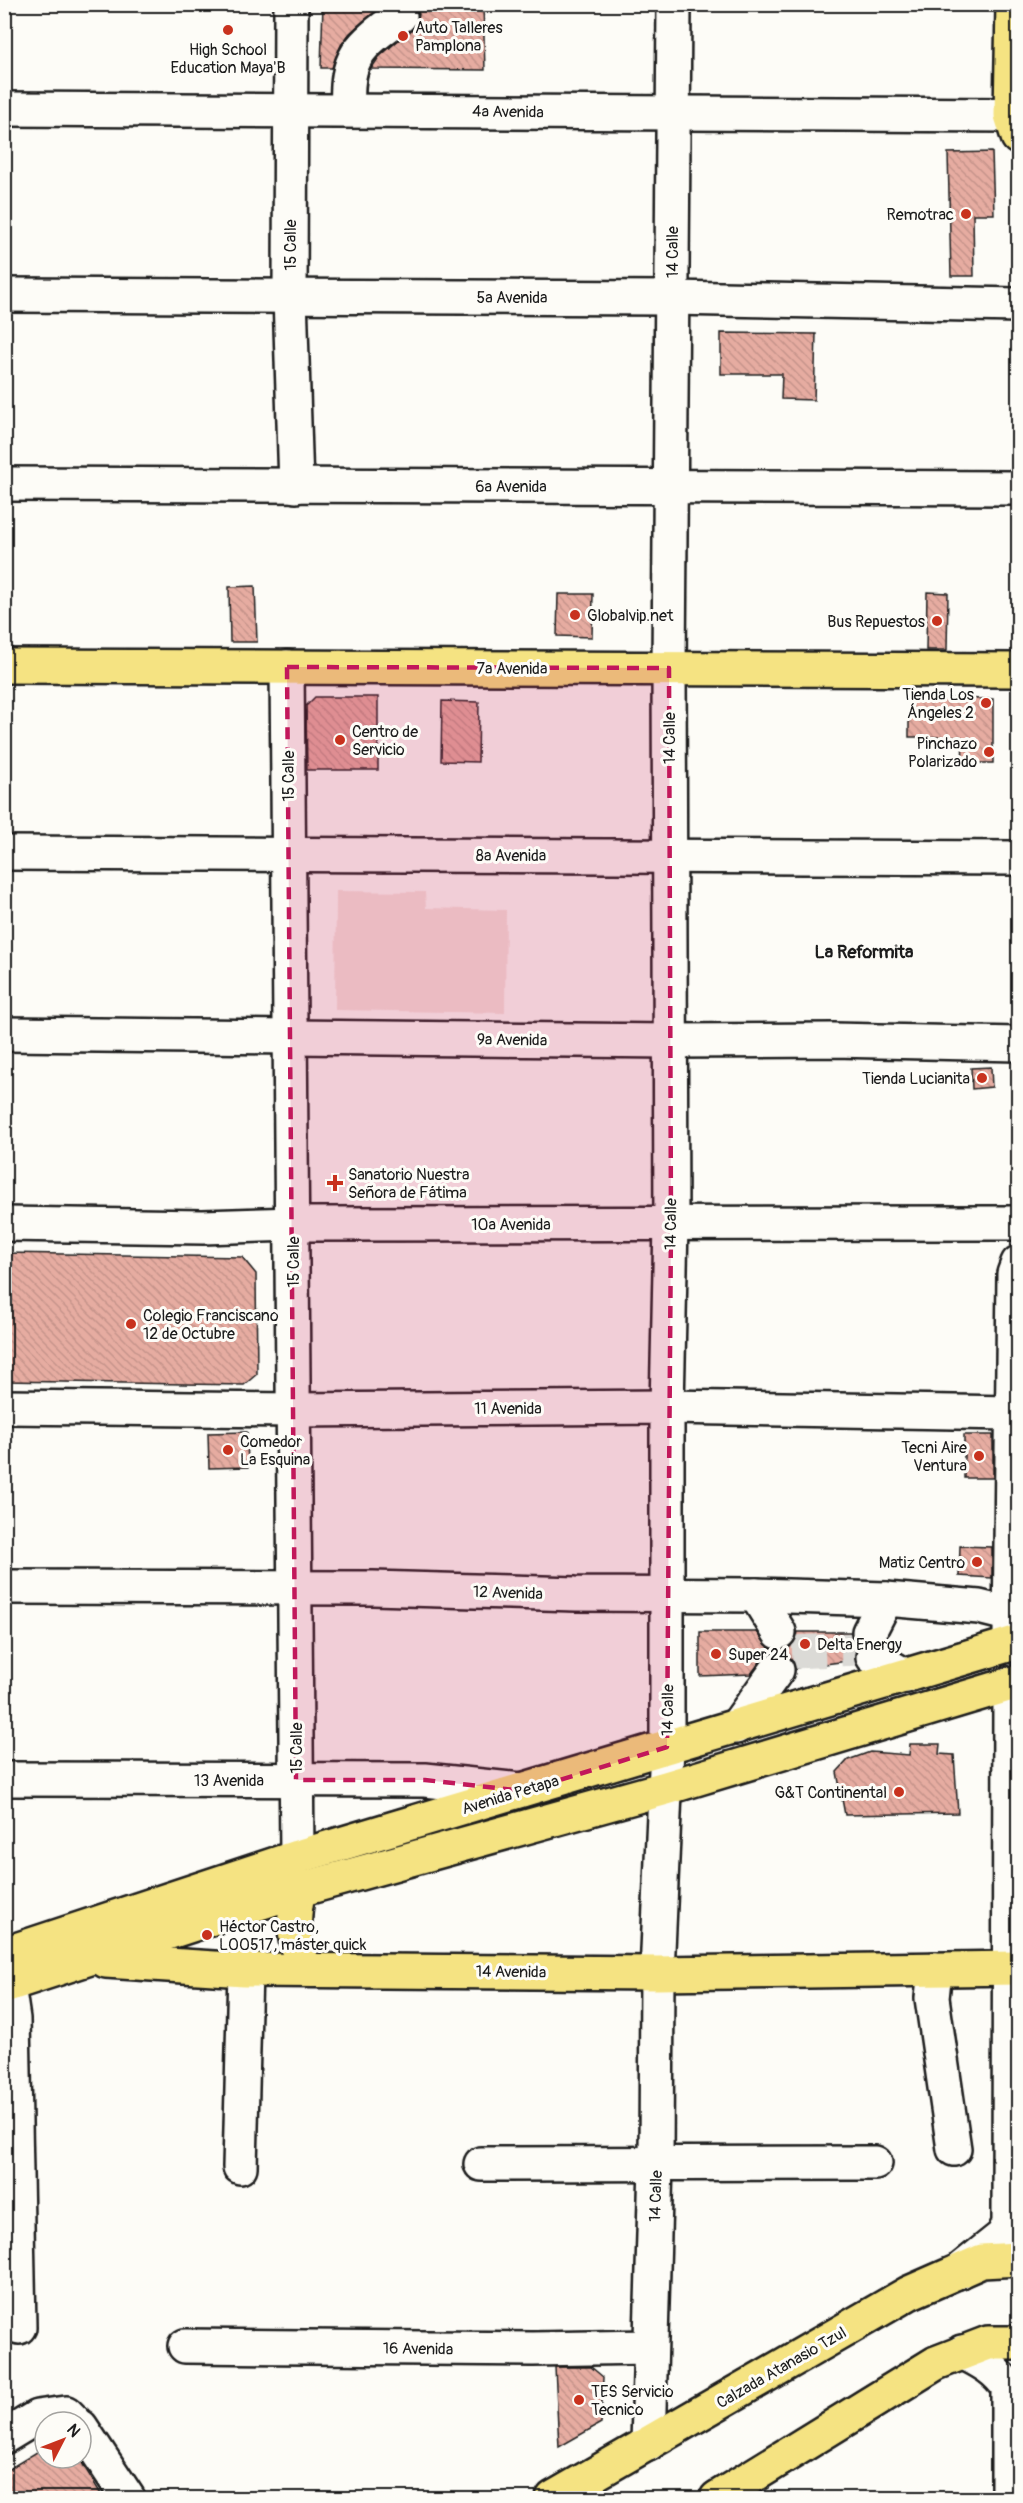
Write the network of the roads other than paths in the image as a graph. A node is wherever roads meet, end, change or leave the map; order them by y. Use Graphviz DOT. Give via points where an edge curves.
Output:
graph roads {
  1 [pos="291,4"];
  2 [pos="674,4"];
  3 [pos="1012,4"];
  4 [pos="400,16"];
  5 [pos="290,108"];
  6 [pos="4,109"];
  7 [pos="348,109"];
  8 [pos="673,113"];
  9 [pos="1015,126"];
  10 [pos="4,295"];
  11 [pos="290,296"];
  12 [pos="672,298"];
  13 [pos="1018,305"];
  14 [pos="4,484"];
  15 [pos="296,486"];
  16 [pos="670,486"];
  17 [pos="1018,488"];
  18 [pos="4,666"];
  19 [pos="287,667"];
  20 [pos="669,668"];
  21 [pos="1018,670"];
  22 [pos="4,853"];
  23 [pos="289,854"];
  24 [pos="669,856"];
  25 [pos="1018,858"];
  26 [pos="4,1034"];
  27 [pos="290,1035"];
  28 [pos="670,1041"];
  29 [pos="1018,1044"];
  30 [pos="1018,1223"];
  31 [pos="4,1224"];
  32 [pos="293,1224"];
  33 [pos="671,1224"];
  34 [pos="1018,1263"];
  35 [pos="4,1407"];
  36 [pos="667,1407"];
  37 [pos="293,1410"];
  38 [pos="1011,1413"];
  39 [pos="4,1587"];
  40 [pos="295,1588"];
  41 [pos="669,1593"];
  42 [pos="756,1595"];
  43 [pos="886,1599"];
  44 [pos="779,1632"];
  45 [pos="1013,1634"];
  46 [pos="777,1670"];
  47 [pos="906,1676"];
  48 [pos="1014,1683"];
  49 [pos="736,1727"];
  50 [pos="667,1747"];
  51 [pos="4,1779"];
  52 [pos="296,1780"];
  53 [pos="666,1788"];
  54 [pos="524,1791"];
  55 [pos="297,1857"];
  56 [pos="299,1890"];
  57 [pos="88,1960"];
  58 [pos="305,1968"];
  59 [pos="1014,1968"];
  60 [pos="935,1969"];
  61 [pos="5,1970"];
  62 [pos="245,1970"];
  63 [pos="657,1973"];
  64 [pos="954,2149"];
  65 [pos="874,2163"];
  66 [pos="481,2164"];
  67 [pos="656,2164"];
  68 [pos="240,2167"];
  69 [pos="1018,2259"];
  70 [pos="955,2274"];
  71 [pos="19,2327"];
  72 [pos="1018,2343"];
  73 [pos="185,2346"];
  74 [pos="650,2347"];
  75 [pos="962,2352"];
  76 [pos="33,2419"];
  77 [pos="4,2437"];
  78 [pos="648,2444"];
  79 [pos="93,2448"];
  80 [pos="128,2499"];
  81 [pos="553,2499"];
  82 [pos="717,2499"];
  83 [pos="1008,2499"];
  1 -- 5 [label="street, 15 Calle"];
  2 -- 8 [label="street, 14 Calle"];
  3 -- 9 [label="main road"];
  4 -- 7 [label="street" via="369,39 356,55 347,81"];
  5 -- 6 [label="street, 4a Avenida"];
  5 -- 7 [label="street, 4a Avenida"];
  5 -- 11 [label="street, 15 Calle"];
  7 -- 8 [label="street, 4a Avenida"];
  8 -- 9 [label="street, 4a Avenida"];
  8 -- 12 [label="street, 14 Calle"];
  10 -- 11 [label="street, 5a Avenida"];
  11 -- 12 [label="street, 5a Avenida"];
  11 -- 15 [label="street, 15 Calle"];
  12 -- 13 [label="street, 5a Avenida"];
  12 -- 16 [label="street, 14 Calle"];
  14 -- 15 [label="street, 6a Avenida"];
  15 -- 16 [label="street, 6a Avenida"];
  16 -- 17 [label="street, 6a Avenida"];
  16 -- 20 [label="street, 14 Calle"];
  18 -- 19 [label="main road, 7a Avenida"];
  19 -- 20 [label="main road, 7a Avenida"];
  19 -- 23 [label="street, 15 Calle"];
  20 -- 21 [label="main road, 7a Avenida"];
  20 -- 24 [label="street, 14 Calle"];
  22 -- 23 [label="street, 8a Avenida"];
  23 -- 24 [label="street, 8a Avenida"];
  23 -- 27 [label="street, 15 Calle"];
  24 -- 25 [label="street, 8a Avenida"];
  24 -- 28 [label="street, 14 Calle"];
  26 -- 27 [label="street, 9a Avenida"];
  27 -- 28 [label="street, 9a Avenida"];
  27 -- 32 [label="street, 15 Calle"];
  28 -- 29 [label="street, 9a Avenida"];
  28 -- 33 [label="street, 14 Calle"];
  30 -- 33 [label="street, 10a Avenida"];
  31 -- 32 [label="street, 10a Avenida"];
  32 -- 33 [label="street, 10a Avenida"];
  32 -- 37 [label="street, 15 Calle"];
  33 -- 36 [label="street, 14 Calle"];
  34 -- 38 [label="street" via="1014,1274"];
  35 -- 37 [label="street, 11 Avenida"];
  36 -- 37 [label="street, 11 Avenida"];
  36 -- 38 [label="street, 11 Avenida"];
  36 -- 41 [label="street, 14 Calle"];
  37 -- 40 [label="street, 15 Calle"];
  38 -- 45 [label="street"];
  39 -- 40 [label="street, 12 Avenida"];
  40 -- 41 [label="street, 12 Avenida"];
  40 -- 52 [label="street, 15 Calle"];
  41 -- 42 [label="street, 12 Avenida"];
  41 -- 50 [label="street, 14 Calle"];
  42 -- 43 [label="street, 12 Avenida"];
  42 -- 44 [label="street"];
  43 -- 45 [label="street, 12 Avenida" via="980,1607"];
  43 -- 47 [label="street" via="871,1644"];
  45 -- 47 [label="main road, Avenida Petapa"];
  46 -- 49 [label="street"];
  47 -- 49 [label="main road, Avenida Petapa"];
  48 -- 53 [label="main road"];
  48 -- 59 [label="street"];
  49 -- 50 [label="main road, Avenida Petapa"];
  50 -- 53 [label="street, 14 Calle"];
  50 -- 54 [label="main road, Avenida Petapa"];
  51 -- 52 [label="street, 13 Avenida"];
  52 -- 54 [label="street, 13 Avenida" via="425,1780"];
  52 -- 55 [label="street, 15 Calle"];
  53 -- 56 [label="main road"];
  53 -- 63 [label="street, 14 Calle"];
  54 -- 55 [label="main road, Avenida Petapa"];
  55 -- 61 [label="main road, Avenida Petapa"];
  56 -- 57 [label="main road"];
  56 -- 58 [label="main road" via="294,1929"];
  57 -- 61 [label="main road"];
  57 -- 62 [label="main road, 14 Avenida"];
  58 -- 62 [label="main road, 14 Avenida"];
  58 -- 63 [label="main road, 14 Avenida"];
  59 -- 60 [label="main road, 14 Avenida"];
  59 -- 70 [label="street" via="1009,2224 1002,2236"];
  60 -- 63 [label="main road, 14 Avenida"];
  60 -- 64 [label="street" via="932,1998"];
  61 -- 71 [label="street" via="13,2019"];
  62 -- 68 [label="street"];
  63 -- 67 [label="street, 14 Calle"];
  65 -- 67 [label="street"];
  66 -- 67 [label="street"];
  67 -- 74 [label="street, 14 Calle"];
  69 -- 70 [label="main road, Calzada Atanasio Tzul" via="982,2261"];
  70 -- 78 [label="main road, Calzada Atanasio Tzul" via="909,2293"];
  72 -- 75 [label="main road" via="988,2343"];
  73 -- 74 [label="street, 16 Avenida"];
  74 -- 78 [label="street, 14 Calle"];
  75 -- 82 [label="main road" via="936,2363"];
  75 -- 83 [label="street" via="990,2368 1008,2387"];
  76 -- 77 [label="street"];
  78 -- 81 [label="main road, Calzada Atanasio Tzul"];
  79 -- 80 [label="street"];
}
